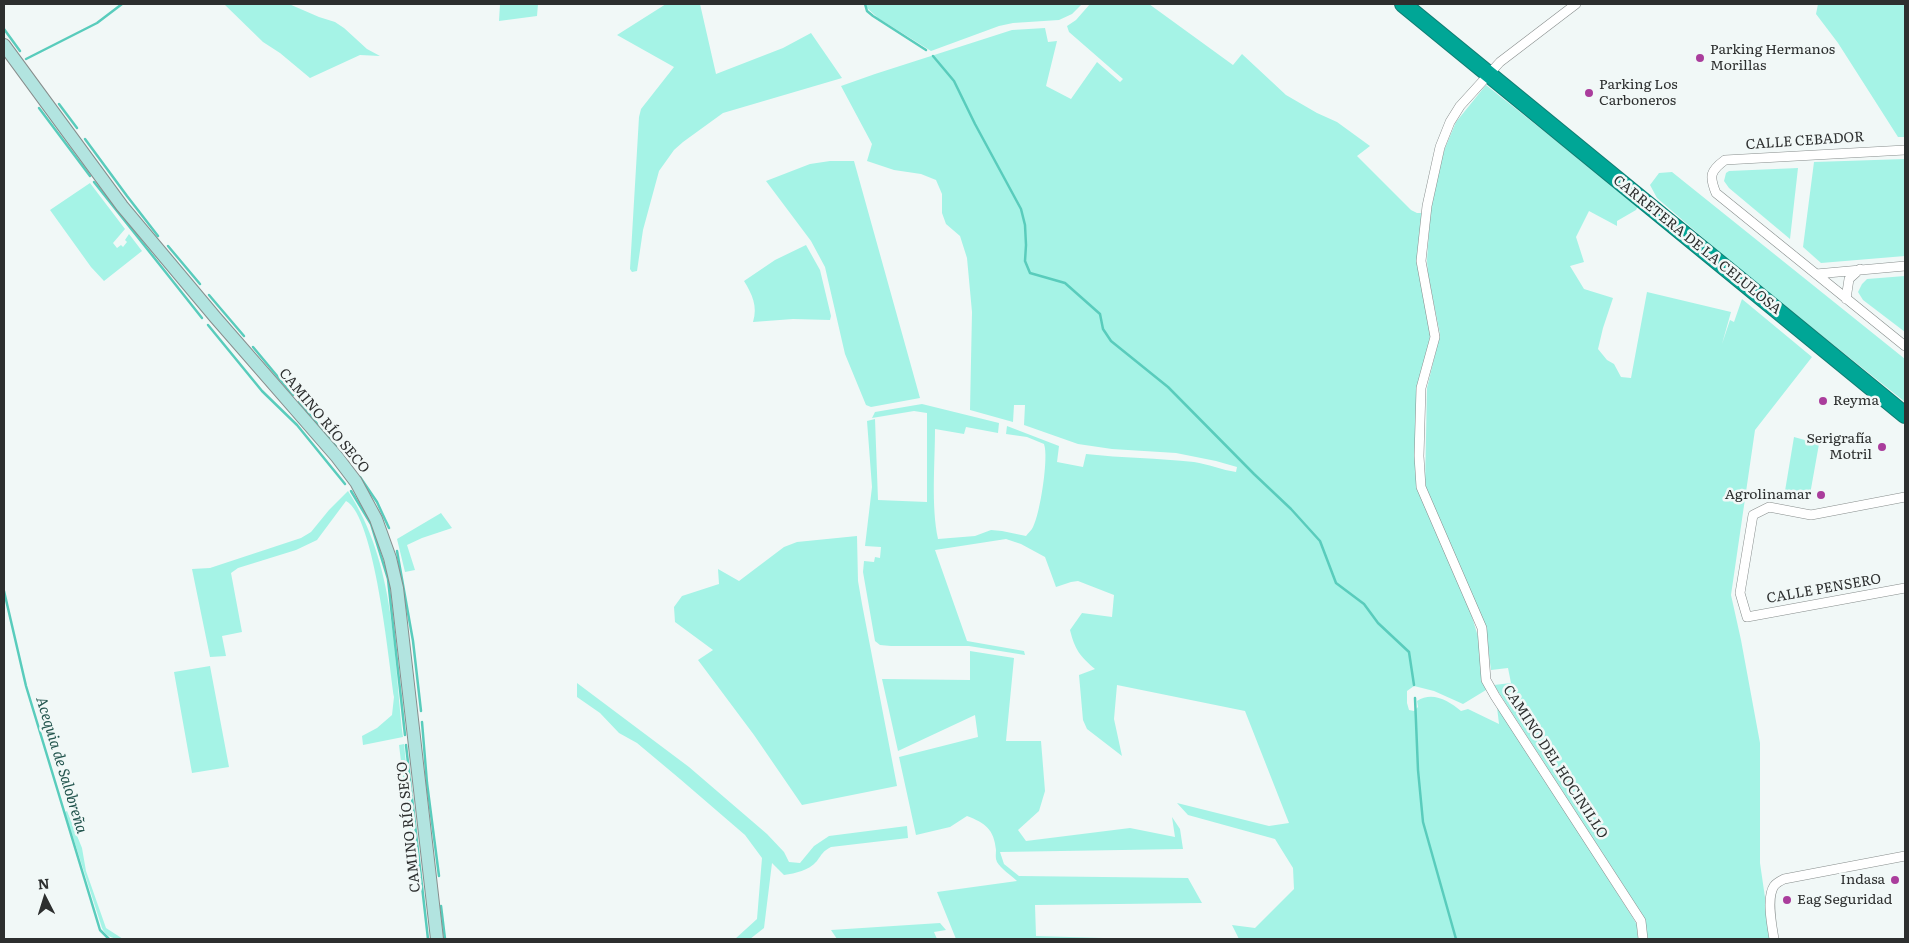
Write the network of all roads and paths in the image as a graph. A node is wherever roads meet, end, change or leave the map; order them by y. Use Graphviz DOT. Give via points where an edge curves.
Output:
graph roads {
  1 [pos="1403,4"];
  2 [pos="1576,4"];
  3 [pos="4,45"];
  4 [pos="1490,74"];
  5 [pos="1905,150"];
  6 [pos="1905,266"];
  7 [pos="1860,269"];
  8 [pos="1816,274"];
  9 [pos="1846,299"];
  10 [pos="1905,346"];
  11 [pos="1905,415"];
  12 [pos="1905,497"];
  13 [pos="1905,588"];
  14 [pos="1905,856"];
  15 [pos="437,939"];
  16 [pos="1643,939"];
  17 [pos="1774,939"];
  1 -- 4 [label="highway, CARRETERA DE LA CELULOSA"];
  2 -- 4 [label="street, CAMINO DEL HOCINILLO" via="1500,62"];
  3 -- 15 [label="street, CAMINO RÍO SECO" via="122,206 337,457 367,500 384,542 397,588"];
  4 -- 11 [label="highway, CARRETERA DE LA CELULOSA"];
  4 -- 16 [label="street, CAMINO DEL HOCINILLO" via="1460,106 1450,122 1429,193 1421,261 1435,337 1422,388 1421,487 1482,628 1486,680 1641,921"];
  5 -- 8 [label="street, CALLE CEBADOR" via="1725,160 1716,167 1711,182 1716,193"];
  6 -- 7 [label="street"];
  7 -- 8 [label="street"];
  7 -- 9 [label="street" via="1849,279"];
  8 -- 9 [label="street"];
  9 -- 10 [label="street"];
  12 -- 13 [label="street, CALLE PENSERO" via="1810,515 1769,507 1754,515 1740,594 1748,617"];
  14 -- 17 [label="street" via="1784,879 1775,884 1771,893"];
}
